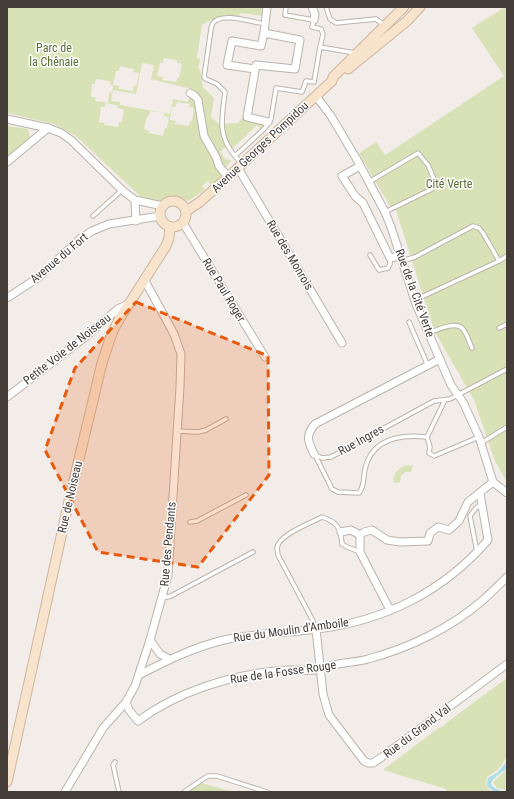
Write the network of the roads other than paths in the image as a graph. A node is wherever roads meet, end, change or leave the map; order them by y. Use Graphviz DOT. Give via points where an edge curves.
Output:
graph roads {
  1 [pos="267,7"];
  2 [pos="286,7"];
  3 [pos="312,7"];
  4 [pos="326,7"];
  5 [pos="395,7"];
  6 [pos="404,7"];
  7 [pos="420,7"];
  8 [pos="395,17"];
  9 [pos="314,20"];
  10 [pos="260,23"];
  11 [pos="385,25"];
  12 [pos="264,33"];
  13 [pos="392,33"];
  14 [pos="320,47"];
  15 [pos="357,53"];
  16 [pos="255,69"];
  17 [pos="332,81"];
  18 [pos="190,94"];
  19 [pos="316,96"];
  20 [pos="7,119"];
  21 [pos="268,122"];
  22 [pos="48,128"];
  23 [pos="235,156"];
  24 [pos="7,162"];
  25 [pos="240,166"];
  26 [pos="360,166"];
  27 [pos="228,178"];
  28 [pos="369,182"];
  29 [pos="122,190"];
  30 [pos="135,200"];
  31 [pos="163,206"];
  32 [pos="186,211"];
  33 [pos="385,212"];
  34 [pos="93,216"];
  35 [pos="160,216"];
  36 [pos="136,221"];
  37 [pos="183,223"];
  38 [pos="170,227"];
  39 [pos="370,255"];
  40 [pos="507,256"];
  41 [pos="390,258"];
  42 [pos="401,258"];
  43 [pos="499,261"];
  44 [pos="144,279"];
  45 [pos="7,298"];
  46 [pos="415,300"];
  47 [pos="128,304"];
  48 [pos="409,322"];
  49 [pos="507,324"];
  50 [pos="499,328"];
  51 [pos="429,333"];
  52 [pos="342,343"];
  53 [pos="472,348"];
  54 [pos="265,357"];
  55 [pos="440,359"];
  56 [pos="428,366"];
  57 [pos="507,369"];
  58 [pos="457,395"];
  59 [pos="7,396"];
  60 [pos="445,400"];
  61 [pos="226,419"];
  62 [pos="507,427"];
  63 [pos="177,431"];
  64 [pos="427,437"];
  65 [pos="480,440"];
  66 [pos="314,454"];
  67 [pos="493,482"];
  68 [pos="507,493"];
  69 [pos="480,494"];
  70 [pos="246,495"];
  71 [pos="483,503"];
  72 [pos="190,522"];
  73 [pos="341,532"];
  74 [pos="360,535"];
  75 [pos="253,552"];
  76 [pos="360,552"];
  77 [pos="477,553"];
  78 [pos="507,577"];
  79 [pos="162,598"];
  80 [pos="390,610"];
  81 [pos="316,629"];
  82 [pos="150,640"];
  83 [pos="169,659"];
  84 [pos="507,664"];
  85 [pos="321,669"];
  86 [pos="140,675"];
  87 [pos="126,702"];
  88 [pos="115,762"];
  89 [pos="7,782"];
  90 [pos="65,792"];
  91 [pos="119,792"];
  92 [pos="184,792"];
  93 [pos="267,792"];
  1 -- 12 [label="street"];
  2 -- 9 [label="lane" via="285,15"];
  3 -- 9 [label="street"];
  4 -- 11 [label="lane" via="330,19 336,23 376,19"];
  5 -- 8 [label="street"];
  6 -- 8 [label="street, Avenue Georges Pompidou"];
  7 -- 13 [label="street, Avenue Georges Pompidou"];
  8 -- 11 [label="street, Avenue Georges Pompidou"];
  9 -- 14 [label="lane" via="312,27 321,29 323,34"];
  10 -- 23 [label="lane" via="233,17 217,20 211,29 204,77 225,92 223,136"];
  11 -- 13 [label="lane"];
  11 -- 15 [label="street, Avenue Georges Pompidou"];
  12 -- 16 [label="street" via="261,46 232,41 227,65"];
  12 -- 16 [label="street" via="300,40 295,69 256,65"];
  13 -- 17 [label="street, Avenue Georges Pompidou" via="336,81"];
  14 -- 15 [label="lane"];
  14 -- 21 [label="lane" via="314,82 306,81 302,92 276,88 271,119"];
  15 -- 17 [label="street, Avenue Georges Pompidou"];
  16 -- 21 [label="street" via="247,117"];
  17 -- 19 [label="street, Avenue Georges Pompidou"];
  18 -- 27 [label="street" via="195,96 200,106 206,141"];
  19 -- 25 [label="street, Avenue Georges Pompidou"];
  19 -- 26 [label="street, Rue de la Cité Verte" via="332,116"];
  20 -- 22 [label="street"];
  21 -- 23 [label="lane" via="264,129"];
  22 -- 24 [label="street"];
  22 -- 29 [label="street" via="71,140"];
  23 -- 25 [label="lane"];
  25 -- 27 [label="street, Avenue Georges Pompidou"];
  25 -- 52 [label="street, Rue des Monrois"];
  26 -- 28 [label="street, Rue de la Cité Verte"];
  26 -- 41 [label="street" via="342,176 366,208"];
  27 -- 32 [label="street, Avenue Georges Pompidou"];
  28 -- 33 [label="street, Rue de la Cité Verte"];
  28 -- 33 [label="lane" via="418,153 428,165 434,179 432,189"];
  29 -- 30 [label="street"];
  29 -- 34 [label="lane"];
  30 -- 31 [label="street"];
  30 -- 36 [label="street"];
  31 -- 32 [label="street" via="174,201 181,204"];
  31 -- 35 [label="street"];
  32 -- 37 [label="street"];
  33 -- 42 [label="street, Rue de la Cité Verte"];
  35 -- 36 [label="street, Avenue du Fort"];
  35 -- 38 [label="street"];
  36 -- 45 [label="street, Avenue du Fort" via="110,224 86,234 39,276"];
  37 -- 38 [label="street"];
  37 -- 54 [label="street, Rue Paul Roger"];
  38 -- 44 [label="street, Rue de Noiseau" via="166,246"];
  39 -- 41 [label="lane" via="379,270 388,268"];
  40 -- 43 [label="lane"];
  41 -- 42 [label="street"];
  42 -- 43 [label="lane" via="415,257 472,226 479,228 483,233"];
  42 -- 46 [label="street, Rue de la Cité Verte"];
  43 -- 46 [label="lane"];
  44 -- 47 [label="street, Rue de Noiseau"];
  44 -- 63 [label="street, Rue des Pendants" via="174,334 181,354"];
  46 -- 51 [label="street, Rue de la Cité Verte"];
  47 -- 59 [label="street, Petite Voie de Noiseau" via="118,309"];
  47 -- 89 [label="street, Rue de Noiseau" via="112,333 94,390"];
  48 -- 56 [label="lane"];
  49 -- 50 [label="lane"];
  51 -- 53 [label="lane" via="448,326 459,326"];
  51 -- 55 [label="street, Rue de la Cité Verte"];
  55 -- 56 [label="street"];
  55 -- 58 [label="street, Rue de la Cité Verte"];
  56 -- 66 [label="street" via="315,424 310,430 308,440"];
  57 -- 58 [label="lane"];
  58 -- 60 [label="lane, Rue Ingres"];
  58 -- 65 [label="street, Rue de la Cité Verte" via="463,402"];
  60 -- 64 [label="lane"];
  60 -- 66 [label="lane, Rue Ingres" via="434,401 331,457 322,458"];
  61 -- 63 [label="lane" via="198,432"];
  62 -- 65 [label="lane"];
  63 -- 79 [label="street, Rue des Pendants" via="168,575"];
  64 -- 65 [label="lane" via="429,453 434,456"];
  64 -- 66 [label="lane" via="400,436 383,443 369,458 363,488 359,493 338,492 332,489"];
  65 -- 67 [label="street, Rue de la Cité Verte"];
  67 -- 68 [label="street"];
  67 -- 69 [label="street"];
  69 -- 71 [label="street, Rue du Moulin d'Amboile"];
  69 -- 74 [label="street" via="468,502 459,521 449,530 438,527 430,533 428,540 387,540 372,530"];
  70 -- 72 [label="lane" via="197,521"];
  71 -- 77 [label="street, Rue du Moulin d'Amboile" via="488,540"];
  71 -- 77 [label="lane" via="470,516"];
  73 -- 74 [label="street" via="351,530"];
  73 -- 76 [label="lane" via="342,544"];
  73 -- 81 [label="lane" via="333,521 322,518 286,535 277,549"];
  74 -- 76 [label="street"];
  75 -- 79 [label="lane" via="178,593"];
  76 -- 80 [label="street"];
  77 -- 80 [label="street, Rue du Moulin d'Amboile" via="455,574 408,604"];
  78 -- 85 [label="street, Rue de la Fosse Rouge" via="482,601 425,638 367,660"];
  79 -- 82 [label="street, Rue des Pendants"];
  80 -- 81 [label="street, Rue du Moulin d'Amboile" via="338,626"];
  81 -- 83 [label="street, Rue du Moulin d'Amboile" via="223,640"];
  81 -- 85 [label="street, Rue du Grand Val"];
  82 -- 83 [label="street" via="160,654"];
  82 -- 86 [label="street, Rue des Pendants"];
  83 -- 86 [label="street, Rue du Moulin d'Amboile"];
  84 -- 85 [label="street, Rue du Grand Val" via="373,763 364,761 329,715"];
  85 -- 87 [label="street, Rue de la Fosse Rouge" via="277,671 213,684 178,698 138,721"];
  86 -- 87 [label="street, Rue des Pendants"];
  87 -- 90 [label="street, Rue des Pendants" via="103,728"];
  88 -- 91 [label="lane" via="113,766"];
  92 -- 93 [label="lane" via="208,776 217,776"];
}
